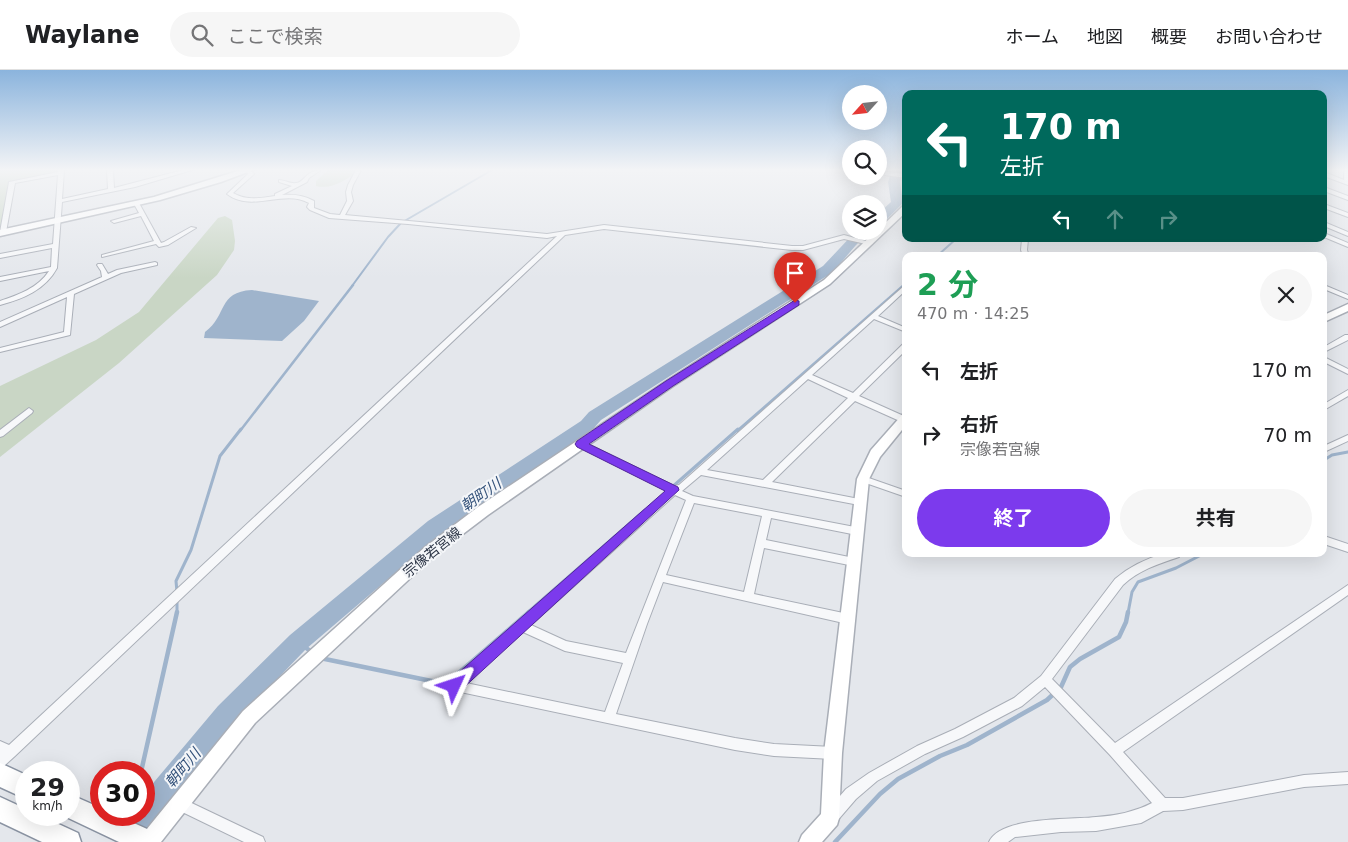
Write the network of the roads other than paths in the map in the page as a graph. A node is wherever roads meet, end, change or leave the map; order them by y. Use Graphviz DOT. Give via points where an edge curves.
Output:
graph roads {
  1 [pos="7,206"];
  2 [pos="59,206"];
  3 [pos="128,206"];
  4 [pos="138,206"];
  5 [pos="310,206"];
  6 [pos="347,206"];
  7 [pos="1327,207"];
  8 [pos="902,212"];
  9 [pos="143,214"];
  10 [pos="1348,215"];
  11 [pos="342,216"];
  12 [pos="58,221"];
  13 [pos="114,221"];
  14 [pos="1327,225"];
  15 [pos="193,228"];
  16 [pos="1,232"];
  17 [pos="564,234"];
  18 [pos="1348,234"];
  19 [pos="1327,236"];
  20 [pos="158,242"];
  21 [pos="870,243"];
  22 [pos="56,245"];
  23 [pos="1348,245"];
  24 [pos="0,256"];
  25 [pos="104,256"];
  26 [pos="100,264"];
  27 [pos="155,264"];
  28 [pos="54,268"];
  29 [pos="105,278"];
  30 [pos="0,280"];
  31 [pos="1327,290"];
  32 [pos="902,291"];
  33 [pos="71,293"];
  34 [pos="1348,298"];
  35 [pos="0,303"];
  36 [pos="1348,307"];
  37 [pos="874,317"];
  38 [pos="1327,318"];
  39 [pos="0,324"];
  40 [pos="902,328"];
  41 [pos="1348,337"];
  42 [pos="1327,348"];
  43 [pos="0,350"];
  44 [pos="902,350"];
  45 [pos="1327,361"];
  46 [pos="1348,372"];
  47 [pos="807,376"];
  48 [pos="1348,393"];
  49 [pos="854,397"];
  50 [pos="1327,405"];
  51 [pos="28,411"];
  52 [pos="902,418"];
  53 [pos="902,422"];
  54 [pos="0,434"];
  55 [pos="1348,438"];
  56 [pos="581,444"];
  57 [pos="1327,448"];
  58 [pos="699,472"];
  59 [pos="863,479"];
  60 [pos="764,484"];
  61 [pos="674,490"];
  62 [pos="902,493"];
  63 [pos="691,499"];
  64 [pos="859,502"];
  65 [pos="767,514"];
  66 [pos="856,531"];
  67 [pos="1327,541"];
  68 [pos="760,543"];
  69 [pos="1348,548"];
  70 [pos="1165,557"];
  71 [pos="854,562"];
  72 [pos="662,578"];
  73 [pos="1348,589"];
  74 [pos="748,596"];
  75 [pos="848,619"];
  76 [pos="522,626"];
  77 [pos="630,659"];
  78 [pos="1045,680"];
  79 [pos="609,718"];
  80 [pos="5,749"];
  81 [pos="1114,751"];
  82 [pos="833,753"];
  83 [pos="0,762"];
  84 [pos="0,775"];
  85 [pos="1348,778"];
  86 [pos="15,782"];
  87 [pos="179,803"];
  88 [pos="1162,806"];
  89 [pos="0,809"];
  90 [pos="80,811"];
  91 [pos="830,818"];
  92 [pos="69,842"];
  93 [pos="148,842"];
  94 [pos="258,842"];
  95 [pos="809,842"];
  96 [pos="996,842"];
  1 -- 16 [label="street"];
  2 -- 12 [label="street"];
  3 -- 12 [label="main road"];
  4 -- 9 [label="street"];
  5 -- 11 [label="street" via="329,216"];
  6 -- 11 [label="street"];
  7 -- 10 [label="street"];
  8 -- 21 [label="main road, 宗像若宮線"];
  9 -- 13 [label="street"];
  9 -- 20 [label="street"];
  11 -- 17 [label="street" via="536,235"];
  12 -- 16 [label="main road"];
  12 -- 22 [label="street"];
  14 -- 18 [label="street"];
  15 -- 20 [label="street" via="166,244 159,245"];
  17 -- 21 [label="street" via="604,226 792,248 844,237"];
  17 -- 80 [label="street"];
  19 -- 23 [label="street"];
  20 -- 25 [label="street"];
  21 -- 56 [label="main road, 宗像若宮線" via="827,282"];
  22 -- 24 [label="street"];
  22 -- 28 [label="street"];
  26 -- 29 [label="street"];
  27 -- 29 [label="street" via="119,271"];
  28 -- 30 [label="street"];
  28 -- 35 [label="street" via="37,288"];
  29 -- 33 [label="street"];
  31 -- 34 [label="street"];
  32 -- 37 [label="street"];
  33 -- 39 [label="street"];
  33 -- 43 [label="street" via="67,333"];
  36 -- 38 [label="main road"];
  37 -- 40 [label="street"];
  37 -- 47 [label="street"];
  41 -- 42 [label="street"];
  44 -- 49 [label="street"];
  45 -- 46 [label="street"];
  47 -- 49 [label="street"];
  47 -- 58 [label="street"];
  48 -- 50 [label="street"];
  49 -- 52 [label="street"];
  49 -- 60 [label="street"];
  51 -- 54 [label="street"];
  53 -- 59 [label="main road" via="878,449"];
  55 -- 57 [label="street"];
  56 -- 61 [label="street"];
  56 -- 87 [label="main road, 宗像若宮線" via="437,546 367,607 249,717"];
  58 -- 60 [label="street"];
  58 -- 61 [label="street"];
  59 -- 62 [label="street"];
  59 -- 64 [label="main road"];
  60 -- 64 [label="street"];
  61 -- 63 [label="street"];
  61 -- 76 [label="street"];
  63 -- 65 [label="street"];
  63 -- 72 [label="street"];
  64 -- 66 [label="main road"];
  65 -- 66 [label="street"];
  65 -- 68 [label="street"];
  66 -- 71 [label="main road"];
  67 -- 69 [label="street"];
  68 -- 71 [label="street"];
  68 -- 74 [label="street"];
  70 -- 78 [label="street" via="1129,573 1119,582"];
  71 -- 75 [label="main road"];
  72 -- 74 [label="street"];
  72 -- 77 [label="street"];
  73 -- 81 [label="street"];
  74 -- 75 [label="street"];
  75 -- 82 [label="main road"];
  76 -- 77 [label="street" via="564,646"];
  76 -- 79 [label="street" via="454,686"];
  77 -- 79 [label="street"];
  78 -- 81 [label="street"];
  78 -- 91 [label="street" via="1018,702 873,777 851,794"];
  79 -- 82 [label="street" via="735,744"];
  80 -- 83 [label="street"];
  81 -- 88 [label="street"];
  82 -- 91 [label="main road"];
  84 -- 86 [label="highway"];
  85 -- 88 [label="street" via="1304,781"];
  87 -- 93 [label="main road, 宗像若宮線"];
  87 -- 94 [label="street"];
  88 -- 96 [label="street" via="1141,816 1013,831"];
  89 -- 92 [label="highway"];
  90 -- 93 [label="highway"];
  91 -- 95 [label="main road"];
}
